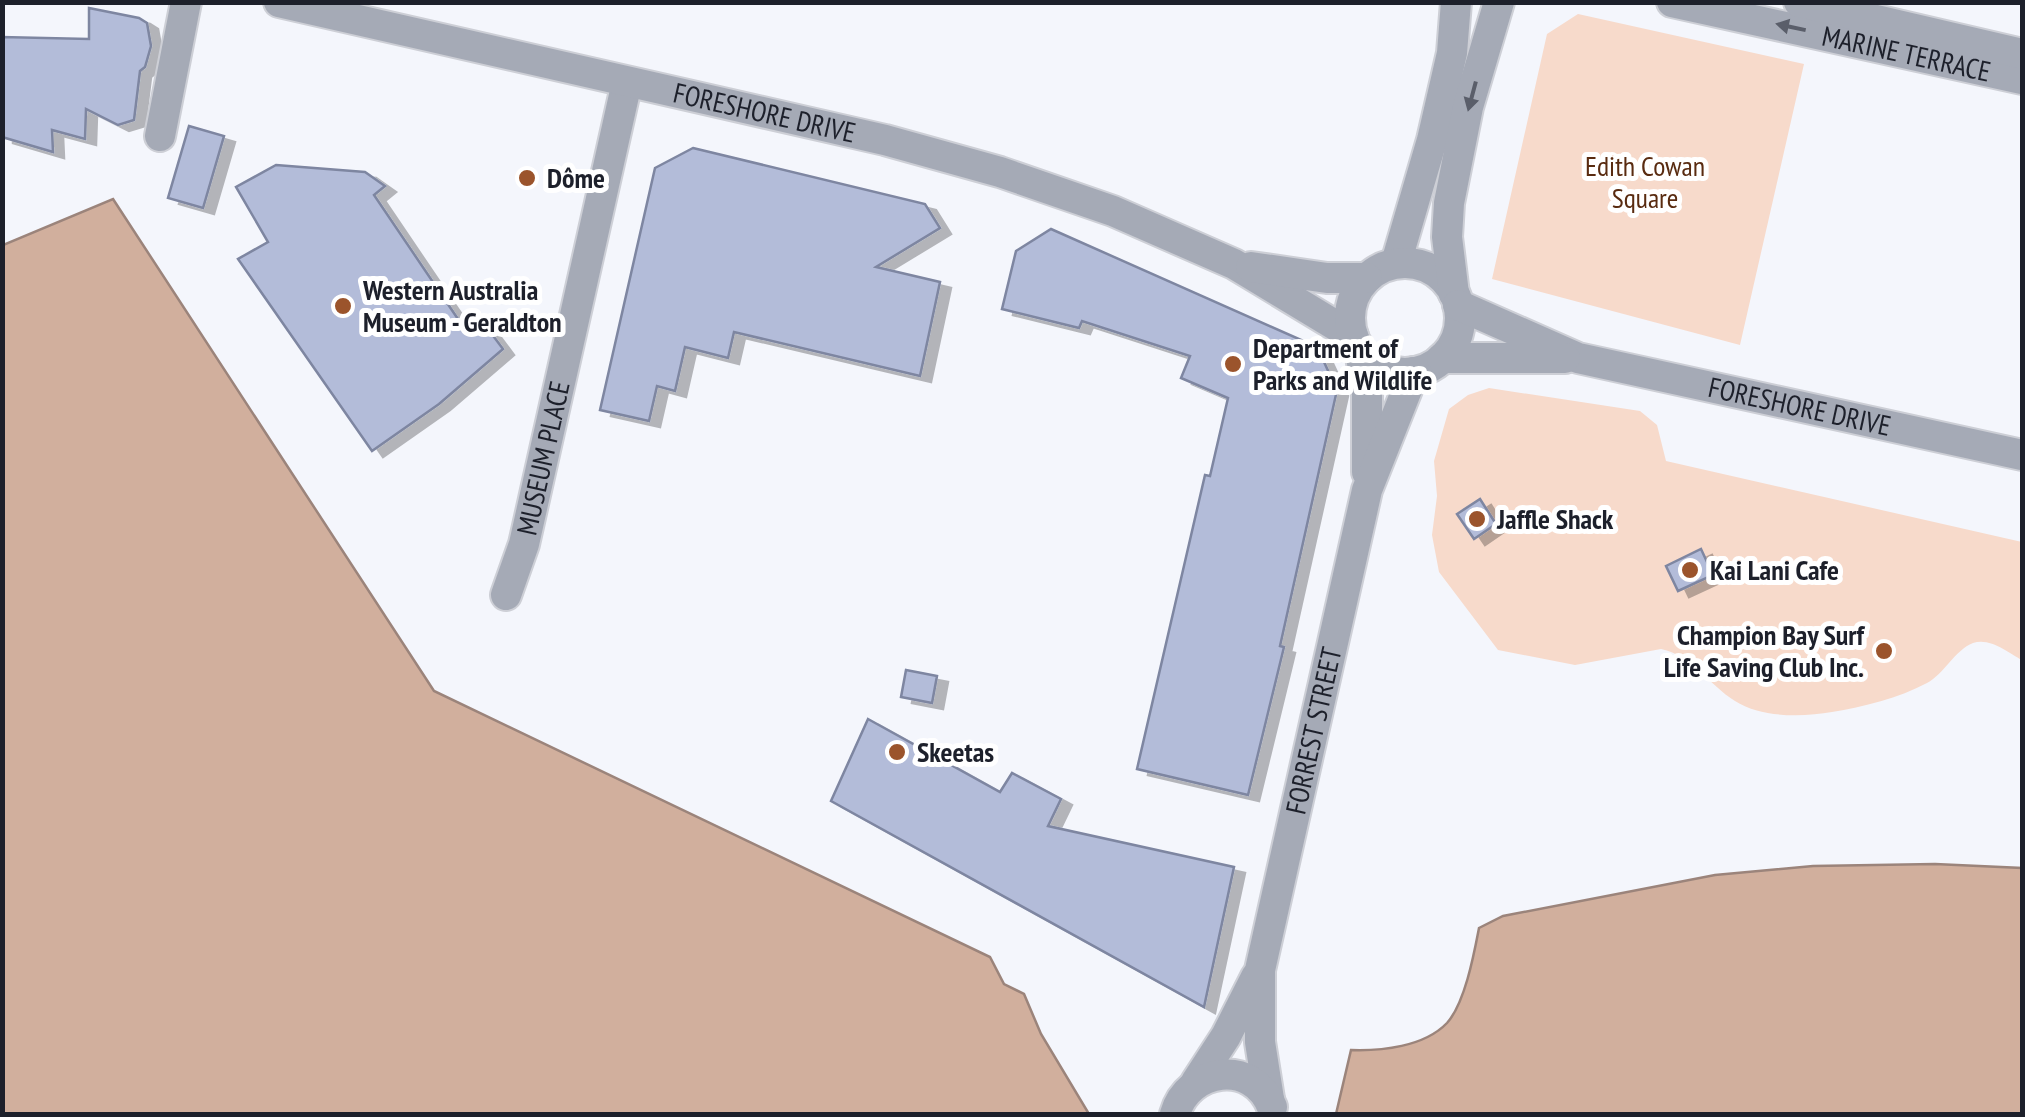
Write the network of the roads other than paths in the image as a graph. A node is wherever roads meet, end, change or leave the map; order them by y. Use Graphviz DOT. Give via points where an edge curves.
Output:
graph roads {
  1 [pos="186,2"];
  2 [pos="280,2"];
  3 [pos="1456,2"];
  4 [pos="1499,2"];
  5 [pos="1672,2"];
  6 [pos="1799,2"];
  7 [pos="2022,54"];
  8 [pos="2022,79"];
  9 [pos="626,82"];
  10 [pos="160,136"];
  11 [pos="1396,263"];
  12 [pos="1234,264"];
  13 [pos="1366,278"];
  14 [pos="1456,300"];
  15 [pos="1356,343"];
  16 [pos="1442,358"];
  17 [pos="1578,358"];
  18 [pos="1414,372"];
  19 [pos="2022,455"];
  20 [pos="1367,490"];
  21 [pos="506,595"];
  22 [pos="1260,970"];
  23 [pos="1196,1082"];
  24 [pos="1272,1107"];
  25 [pos="1175,1114"];
  1 -- 10 [label="street"];
  2 -- 9 [label="street, FORESHORE DRIVE"];
  3 -- 11 [label="street" via="1432,140"];
  4 -- 14 [label="street, one-way" via="1449,203"];
  8 -- 5 [label="street, MARINE TERRACE, one-way"];
  6 -- 7 [label="street, MARINE TERRACE"];
  9 -- 12 [label="street, FORESHORE DRIVE" via="1000,172 1113,211"];
  9 -- 21 [label="street, MUSEUM PLACE" via="524,544"];
  11 -- 13 [label="street"];
  11 -- 14 [label="street" via="1438,274"];
  12 -- 13 [label="street, FORESHORE DRIVE"];
  12 -- 15 [label="street, FORESHORE DRIVE"];
  13 -- 15 [label="street" via="1350,306"];
  14 -- 16 [label="street" via="1458,330"];
  14 -- 17 [label="street, FORESHORE DRIVE"];
  15 -- 18 [label="street" via="1383,368"];
  15 -- 20 [label="street, FORREST STREET" via="1367,394"];
  16 -- 17 [label="street, FORESHORE DRIVE"];
  16 -- 18 [label="street"];
  17 -- 19 [label="street, FORESHORE DRIVE"];
  18 -- 20 [label="street, FORREST STREET"];
  20 -- 22 [label="street, FORREST STREET"];
  22 -- 23 [label="street, FORREST STREET"];
  22 -- 24 [label="street, FORREST STREET" via="1260,1042"];
  23 -- 24 [label="street, FORREST STREET" via="1230,1074 1246,1078"];
  23 -- 25 [label="street, FORREST STREET"];
}
